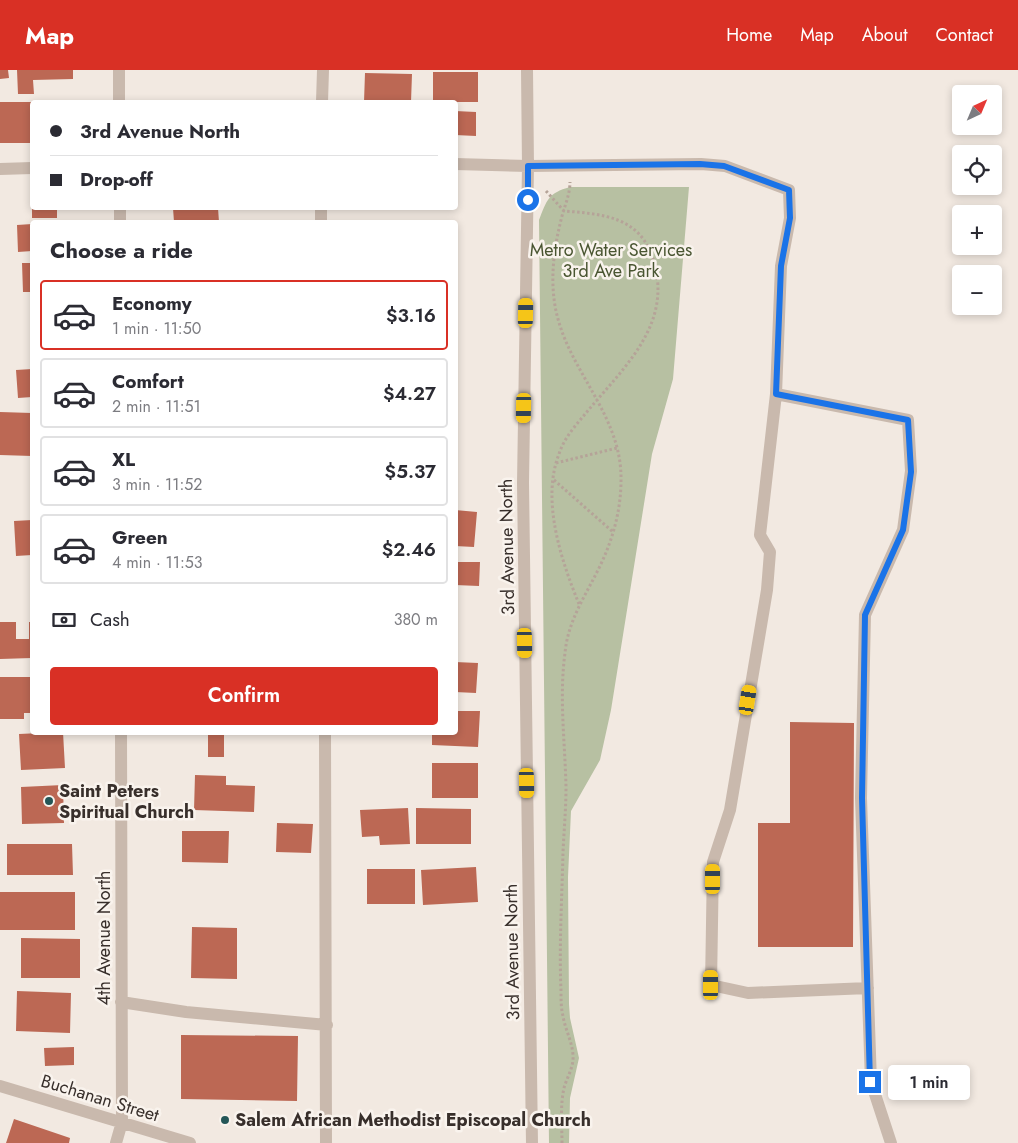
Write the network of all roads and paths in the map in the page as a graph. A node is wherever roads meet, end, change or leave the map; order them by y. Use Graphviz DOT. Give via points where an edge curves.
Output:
graph roads {
  1 [pos="119,70"];
  2 [pos="323,70"];
  3 [pos="527,70"];
  4 [pos="119,100"];
  5 [pos="322,100"];
  6 [pos="458,164"];
  7 [pos="528,166"];
  8 [pos="570,166"];
  9 [pos="30,168"];
  10 [pos="0,169"];
  11 [pos="564,211"];
  12 [pos="776,394"];
  13 [pos="597,400"];
  14 [pos="617,448"];
  15 [pos="556,463"];
  16 [pos="553,480"];
  17 [pos="614,532"];
  18 [pos="580,605"];
  19 [pos="121,735"];
  20 [pos="325,735"];
  21 [pos="868,988"];
  22 [pos="122,1002"];
  23 [pos="326,1025"];
  24 [pos="0,1086"];
  25 [pos="122,1122"];
  26 [pos="116,1143"];
  27 [pos="190,1143"];
  28 [pos="326,1143"];
  29 [pos="532,1143"];
  30 [pos="562,1143"];
  31 [pos="891,1143"];
  1 -- 4 [label="street"];
  2 -- 5 [label="street"];
  3 -- 7 [label="street, 3rd Avenue North"];
  6 -- 7 [label="street"];
  7 -- 8 [label="street"];
  7 -- 29 [label="street, 3rd Avenue North" via="523,483"];
  8 -- 11 [label="path" via="570,189"];
  8 -- 12 [label="street" via="708,164 724,166 789,190 790,218 781,266"];
  9 -- 10 [label="street"];
  11 -- 13 [label="path" via="554,256 554,298 566,342"];
  11 -- 13 [label="path" via="610,216 634,229 645,242 657,271 653,324 633,358"];
  12 -- 21 [label="street" via="908,420 911,472 903,530 865,615 862,798"];
  12 -- 21 [label="street" via="760,536 770,552 767,590 730,810 713,862 711,985 748,993"];
  13 -- 14 [label="path" via="609,420"];
  13 -- 15 [label="path" via="572,430"];
  14 -- 15 [label="path"];
  14 -- 17 [label="path" via="621,477"];
  15 -- 16 [label="path"];
  16 -- 17 [label="path"];
  16 -- 18 [label="path" via="560,551"];
  17 -- 18 [label="path"];
  18 -- 30 [label="path" via="567,636 562,677 566,790 561,991 563,1017 573,1058 563,1098"];
  19 -- 22 [label="street, 4th Avenue North"];
  20 -- 23 [label="street"];
  21 -- 31 [label="street" via="870,1082"];
  22 -- 23 [label="street" via="186,1012"];
  22 -- 25 [label="street, 4th Avenue North"];
  23 -- 28 [label="street"];
  24 -- 25 [label="street, Buchanan Street"];
  25 -- 26 [label="street, 4th Avenue North"];
  25 -- 27 [label="street, Buchanan Street"];
}
